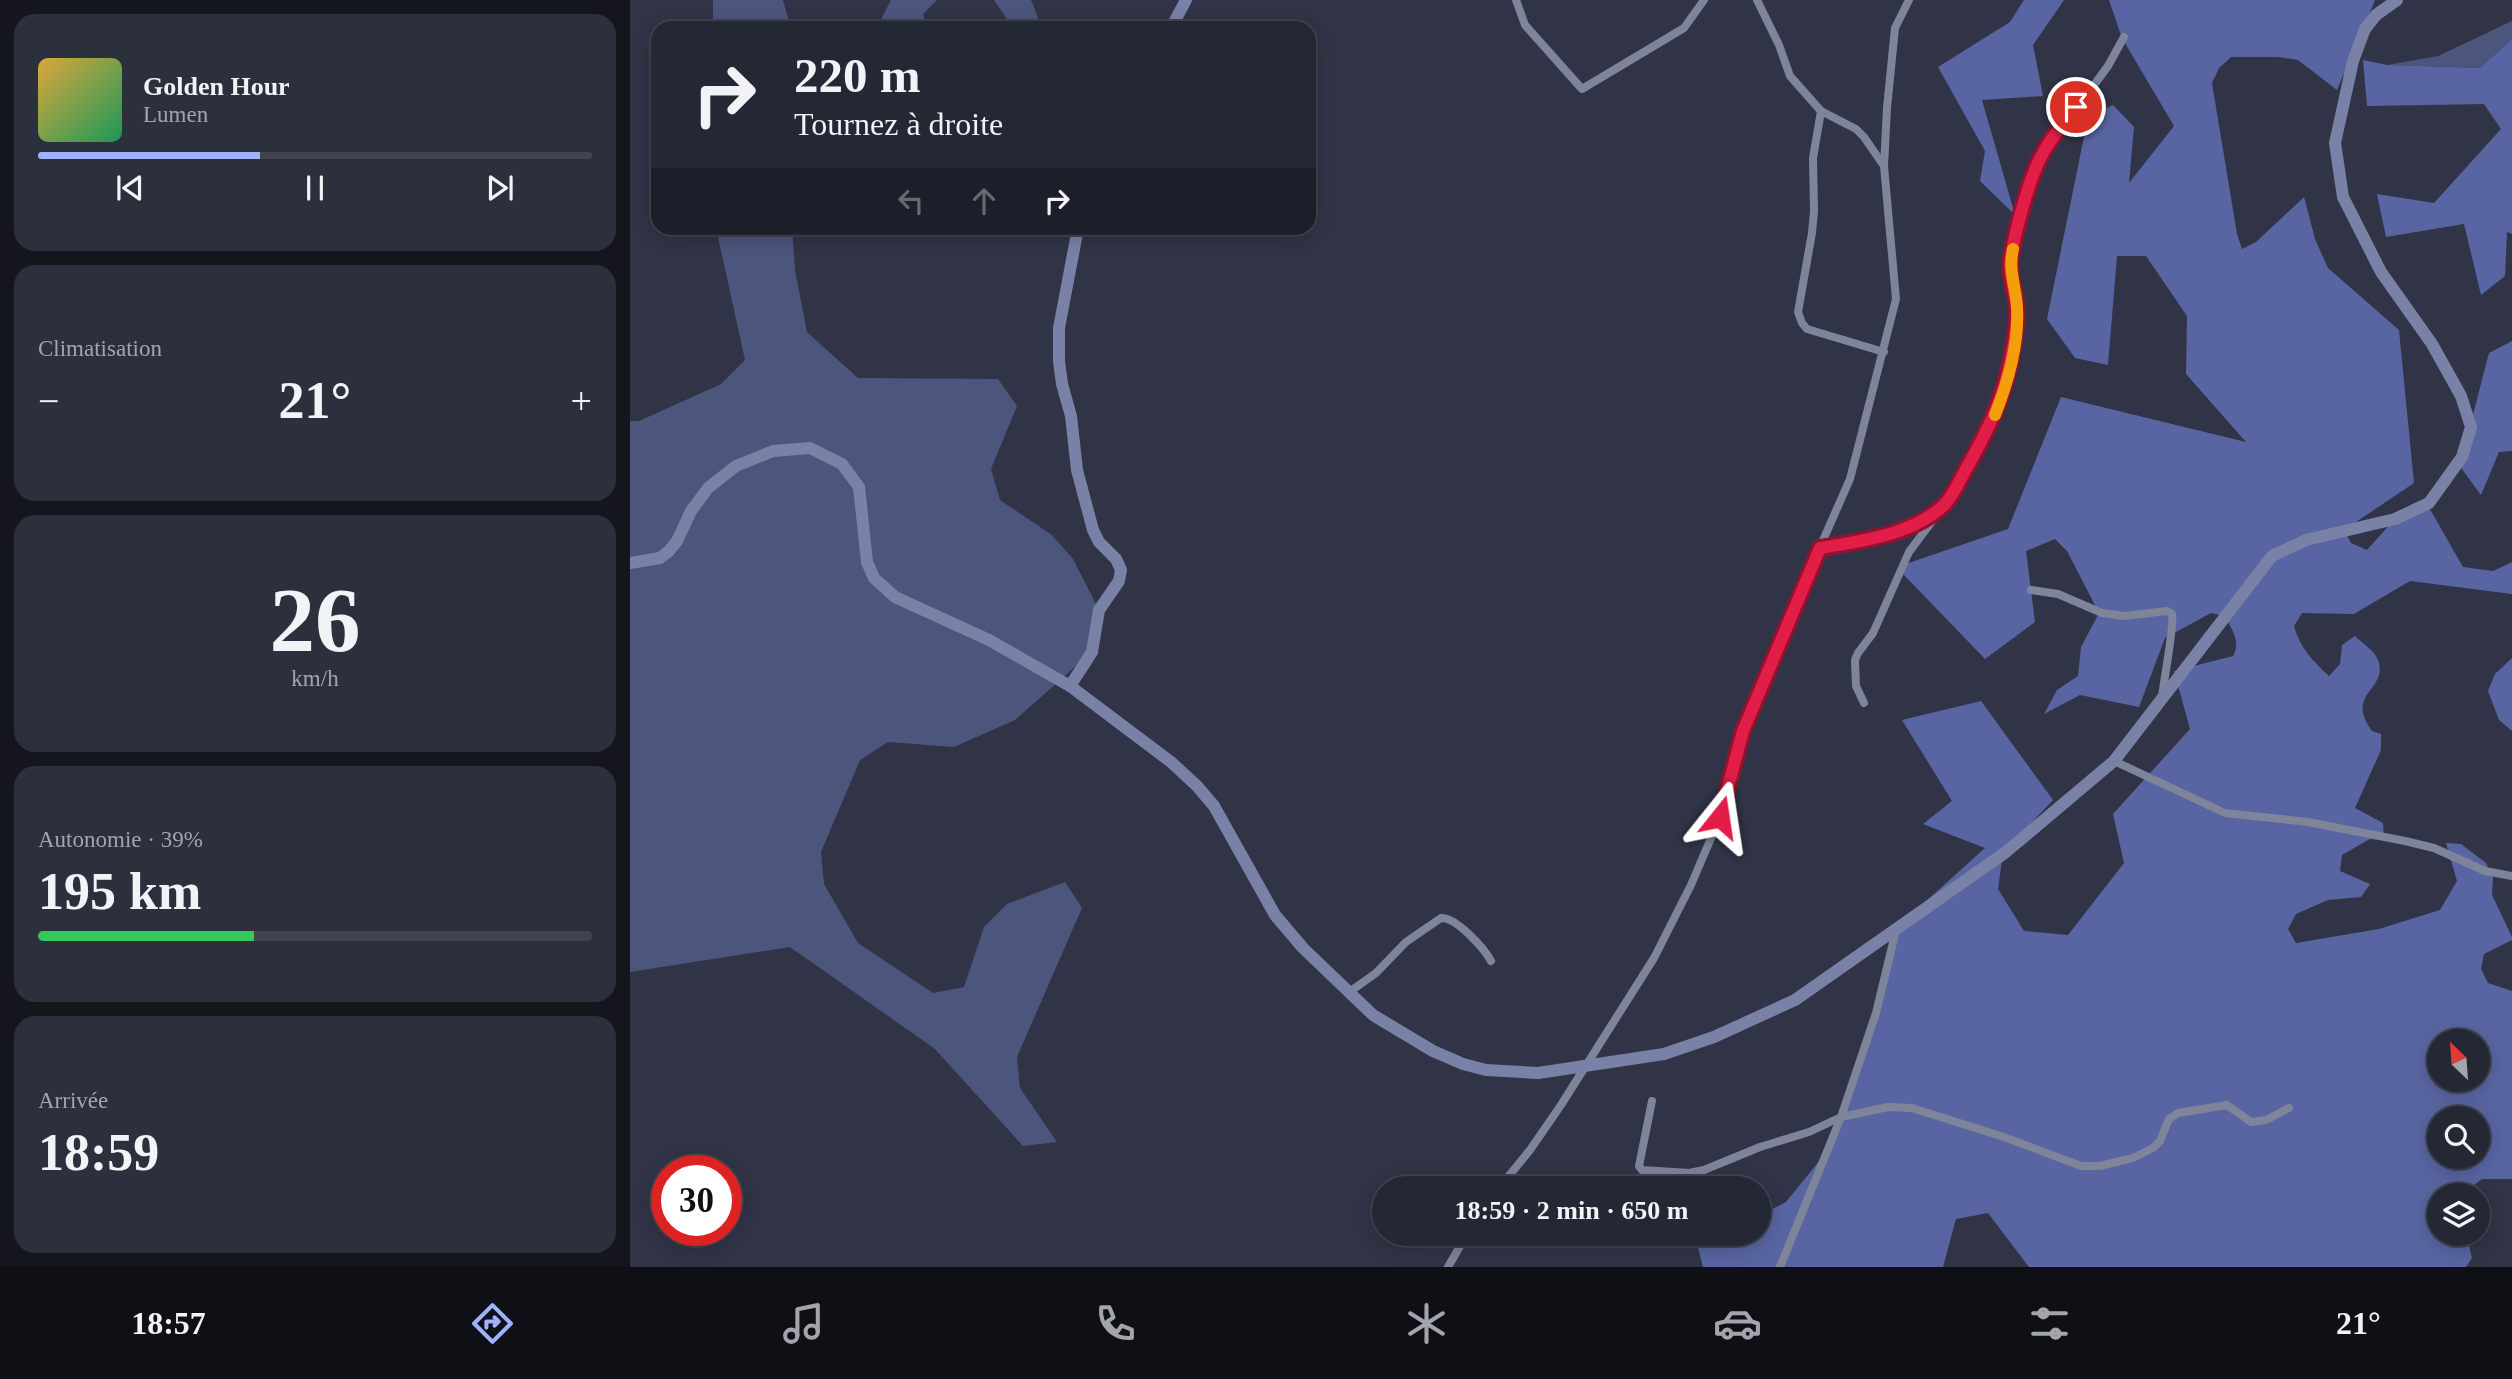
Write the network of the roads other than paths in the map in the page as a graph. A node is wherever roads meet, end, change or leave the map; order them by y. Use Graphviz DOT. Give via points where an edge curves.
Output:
graph roads {
  1 [pos="1186,0"];
  2 [pos="1516,0"];
  3 [pos="1704,0"];
  4 [pos="1757,0"];
  5 [pos="1909,0"];
  6 [pos="2395,0"];
  7 [pos="1175,21"];
  8 [pos="2124,37"];
  9 [pos="1821,111"];
  10 [pos="1884,166"];
  11 [pos="1078,235"];
  12 [pos="1884,352"];
  13 [pos="1945,504"];
  14 [pos="1820,548"];
  15 [pos="630,563"];
  16 [pos="2032,590"];
  17 [pos="1070,686"];
  18 [pos="2161,700"];
  19 [pos="1864,703"];
  20 [pos="2114,761"];
  21 [pos="2512,876"];
  22 [pos="1897,929"];
  23 [pos="1491,961"];
  24 [pos="1349,993"];
  25 [pos="1584,1066"];
  26 [pos="1652,1101"];
  27 [pos="2289,1108"];
  28 [pos="1841,1117"];
  29 [pos="1508,1176"];
  30 [pos="1460,1246"];
  31 [pos="1448,1267"];
  32 [pos="1780,1267"];
  1 -- 7 [label="street"];
  2 -- 3 [label="street" via="1525,25 1582,89 1684,28"];
  4 -- 9 [label="street" via="1790,76"];
  5 -- 10 [label="street" via="1895,28"];
  6 -- 18 [label="street" via="2365,29 2335,143 2343,197 2381,272 2462,396 2471,427 2462,457 2429,503 2395,519 2306,540 2272,556"];
  8 -- 13 [label="street" via="2040,158 2011,259 2017,316 2004,393 1990,428"];
  9 -- 10 [label="street" via="1856,129"];
  9 -- 12 [label="street" via="1813,158 1812,233 1798,312 1807,329"];
  10 -- 12 [label="street" via="1896,299"];
  11 -- 17 [label="street" via="1059,328 1059,361 1077,470 1093,530 1121,569 1119,581 1099,610 1092,652"];
  12 -- 14 [label="street" via="1850,480"];
  13 -- 14 [label="street" via="1895,532"];
  13 -- 19 [label="street" via="1906,558 1855,660 1857,691"];
  14 -- 25 [label="street" via="1743,731 1720,817 1691,885 1654,958"];
  15 -- 17 [label="street" via="660,558 669,551 708,488 736,466 773,451 810,448 842,464 859,487 867,562 874,578 895,597 989,640"];
  16 -- 18 [label="street" via="2058,594 2102,613 2172,614"];
  17 -- 24 [label="street" via="1197,786 1214,806 1275,915"];
  18 -- 20 [label="street"];
  20 -- 21 [label="street" via="2225,813 2308,822 2405,841 2434,848 2484,871"];
  20 -- 22 [label="street" via="2006,852"];
  22 -- 25 [label="street" via="1795,1000 1714,1037 1664,1054"];
  22 -- 28 [label="street" via="1876,1013"];
  23 -- 24 [label="street" via="1481,945 1453,921 1441,918 1406,942"];
  24 -- 25 [label="street" via="1373,1015 1463,1064 1538,1073"];
  25 -- 29 [label="street"];
  26 -- 28 [label="street" via="1639,1167 1649,1172 1704,1170"];
  27 -- 28 [label="street" via="2251,1122 2227,1105 2178,1113 2169,1119 2153,1149 2099,1166 2081,1166 1912,1108 1888,1107"];
  28 -- 32 [label="street"];
  30 -- 31 [label="street"];
}
